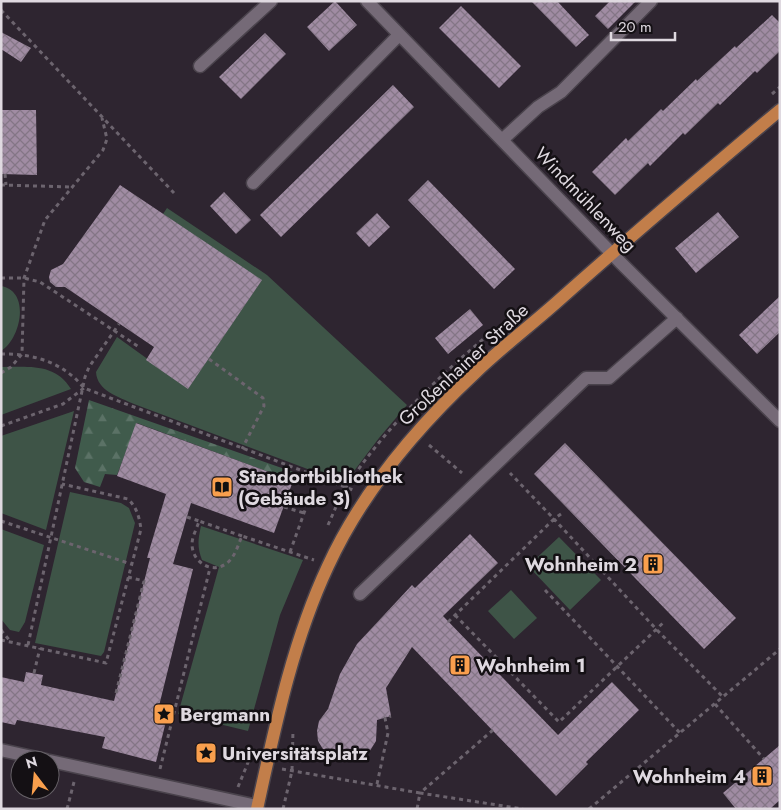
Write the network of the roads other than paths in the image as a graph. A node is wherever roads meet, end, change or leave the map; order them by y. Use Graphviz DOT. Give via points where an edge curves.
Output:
graph roads {
  1 [pos="271,1"];
  2 [pos="366,1"];
  3 [pos="652,1"];
  4 [pos="399,36"];
  5 [pos="200,66"];
  6 [pos="780,110"];
  7 [pos="502,140"];
  8 [pos="253,183"];
  9 [pos="612,253"];
  10 [pos="676,318"];
  11 [pos="780,421"];
  12 [pos="360,594"];
  13 [pos="60,763"];
  14 [pos="257,808"];
  1 -- 5 [label="street"];
  2 -- 4 [label="street, Windmühlenweg"];
  3 -- 7 [label="street" via="560,92"];
  4 -- 7 [label="street, Windmühlenweg"];
  4 -- 8 [label="street"];
  6 -- 9 [label="main road, Großenhainer Straße"];
  7 -- 9 [label="street, Windmühlenweg"];
  9 -- 10 [label="street, Windmühlenweg"];
  9 -- 14 [label="main road, Großenhainer Straße" via="475,372 402,448 367,495 329,564 311,606 280,706"];
  10 -- 11 [label="street, Windmühlenweg"];
  10 -- 12 [label="street" via="609,378 586,378"];
  13 -- 14 [label="street"];
}
